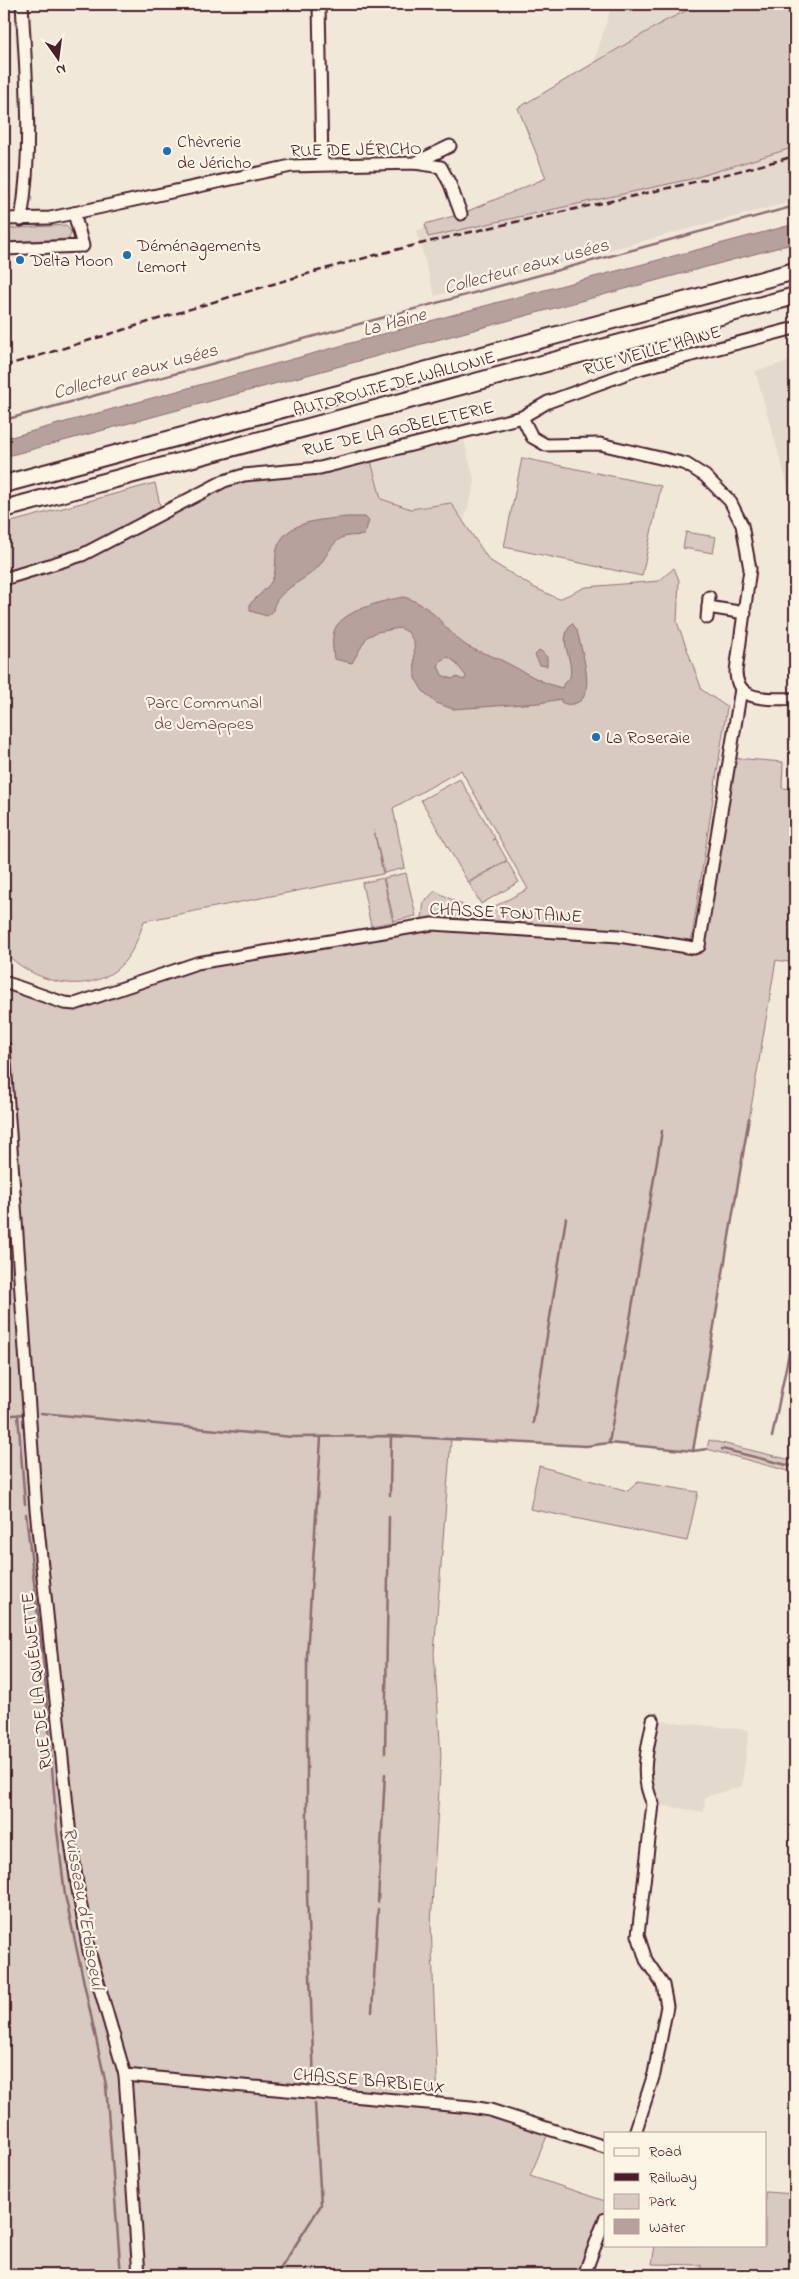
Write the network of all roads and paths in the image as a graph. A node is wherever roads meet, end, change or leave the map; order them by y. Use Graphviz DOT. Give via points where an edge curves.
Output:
graph roads {
  1 [pos="22,4"];
  2 [pos="320,4"];
  3 [pos="450,146"];
  4 [pos="415,163"];
  5 [pos="322,164"];
  6 [pos="74,213"];
  7 [pos="461,214"];
  8 [pos="4,219"];
  9 [pos="21,220"];
  10 [pos="4,249"];
  11 [pos="795,271"];
  12 [pos="795,296"];
  13 [pos="795,328"];
  14 [pos="522,417"];
  15 [pos="4,484"];
  16 [pos="4,509"];
  17 [pos="4,579"];
  18 [pos="708,608"];
  19 [pos="745,613"];
  20 [pos="741,689"];
  21 [pos="795,699"];
  22 [pos="4,982"];
  23 [pos="4,1047"];
  24 [pos="653,1720"];
  25 [pos="125,2076"];
  26 [pos="636,2132"];
  27 [pos="604,2147"];
  28 [pos="604,2222"];
  29 [pos="139,2275"];
  30 [pos="584,2275"];
  1 -- 9 [label="street" via="28,157"];
  2 -- 5 [label="street"];
  3 -- 4 [label="street"];
  4 -- 5 [label="street, RUE DE JÉRICHO"];
  4 -- 7 [label="street, RUE DE JÉRICHO" via="441,167"];
  5 -- 6 [label="street, RUE DE JÉRICHO" via="291,166"];
  6 -- 9 [label="street, RUE DE JÉRICHO"];
  6 -- 10 [label="street" via="83,246"];
  8 -- 9 [label="street, RUE DE JÉRICHO"];
  11 -- 15 [label="highway, AUTOROUTE DE WALLONIE"];
  12 -- 16 [label="highway, AUTOROUTE DE WALLONIE"];
  13 -- 14 [label="street, RUE VIEILLE HAINE" via="639,369 548,402"];
  14 -- 17 [label="street, RUE DE LA GOBELETERIE" via="320,468 244,475 224,481 82,556"];
  14 -- 19 [label="street" via="532,437 546,445 609,445 686,464 705,476 730,501 742,525 750,569"];
  18 -- 19 [label="street"];
  19 -- 20 [label="street" via="736,671"];
  20 -- 21 [label="street" via="754,697"];
  20 -- 22 [label="street, CHASSE FONTAINE" via="699,946 694,948 619,936 432,924 197,963 75,1004"];
  23 -- 25 [label="street, RUE DE LA QUÉWETTE" via="36,1509 70,1835 89,1951"];
  24 -- 26 [label="street" via="644,1768 646,1789 653,1804 638,1935 646,1960 664,1985 668,2006 654,2074"];
  25 -- 27 [label="street, CHASSE BARBIEUX" via="470,2107 499,2112"];
  25 -- 29 [label="street, RUE DE LA QUÉWETTE"];
  28 -- 30 [label="street"];
}
